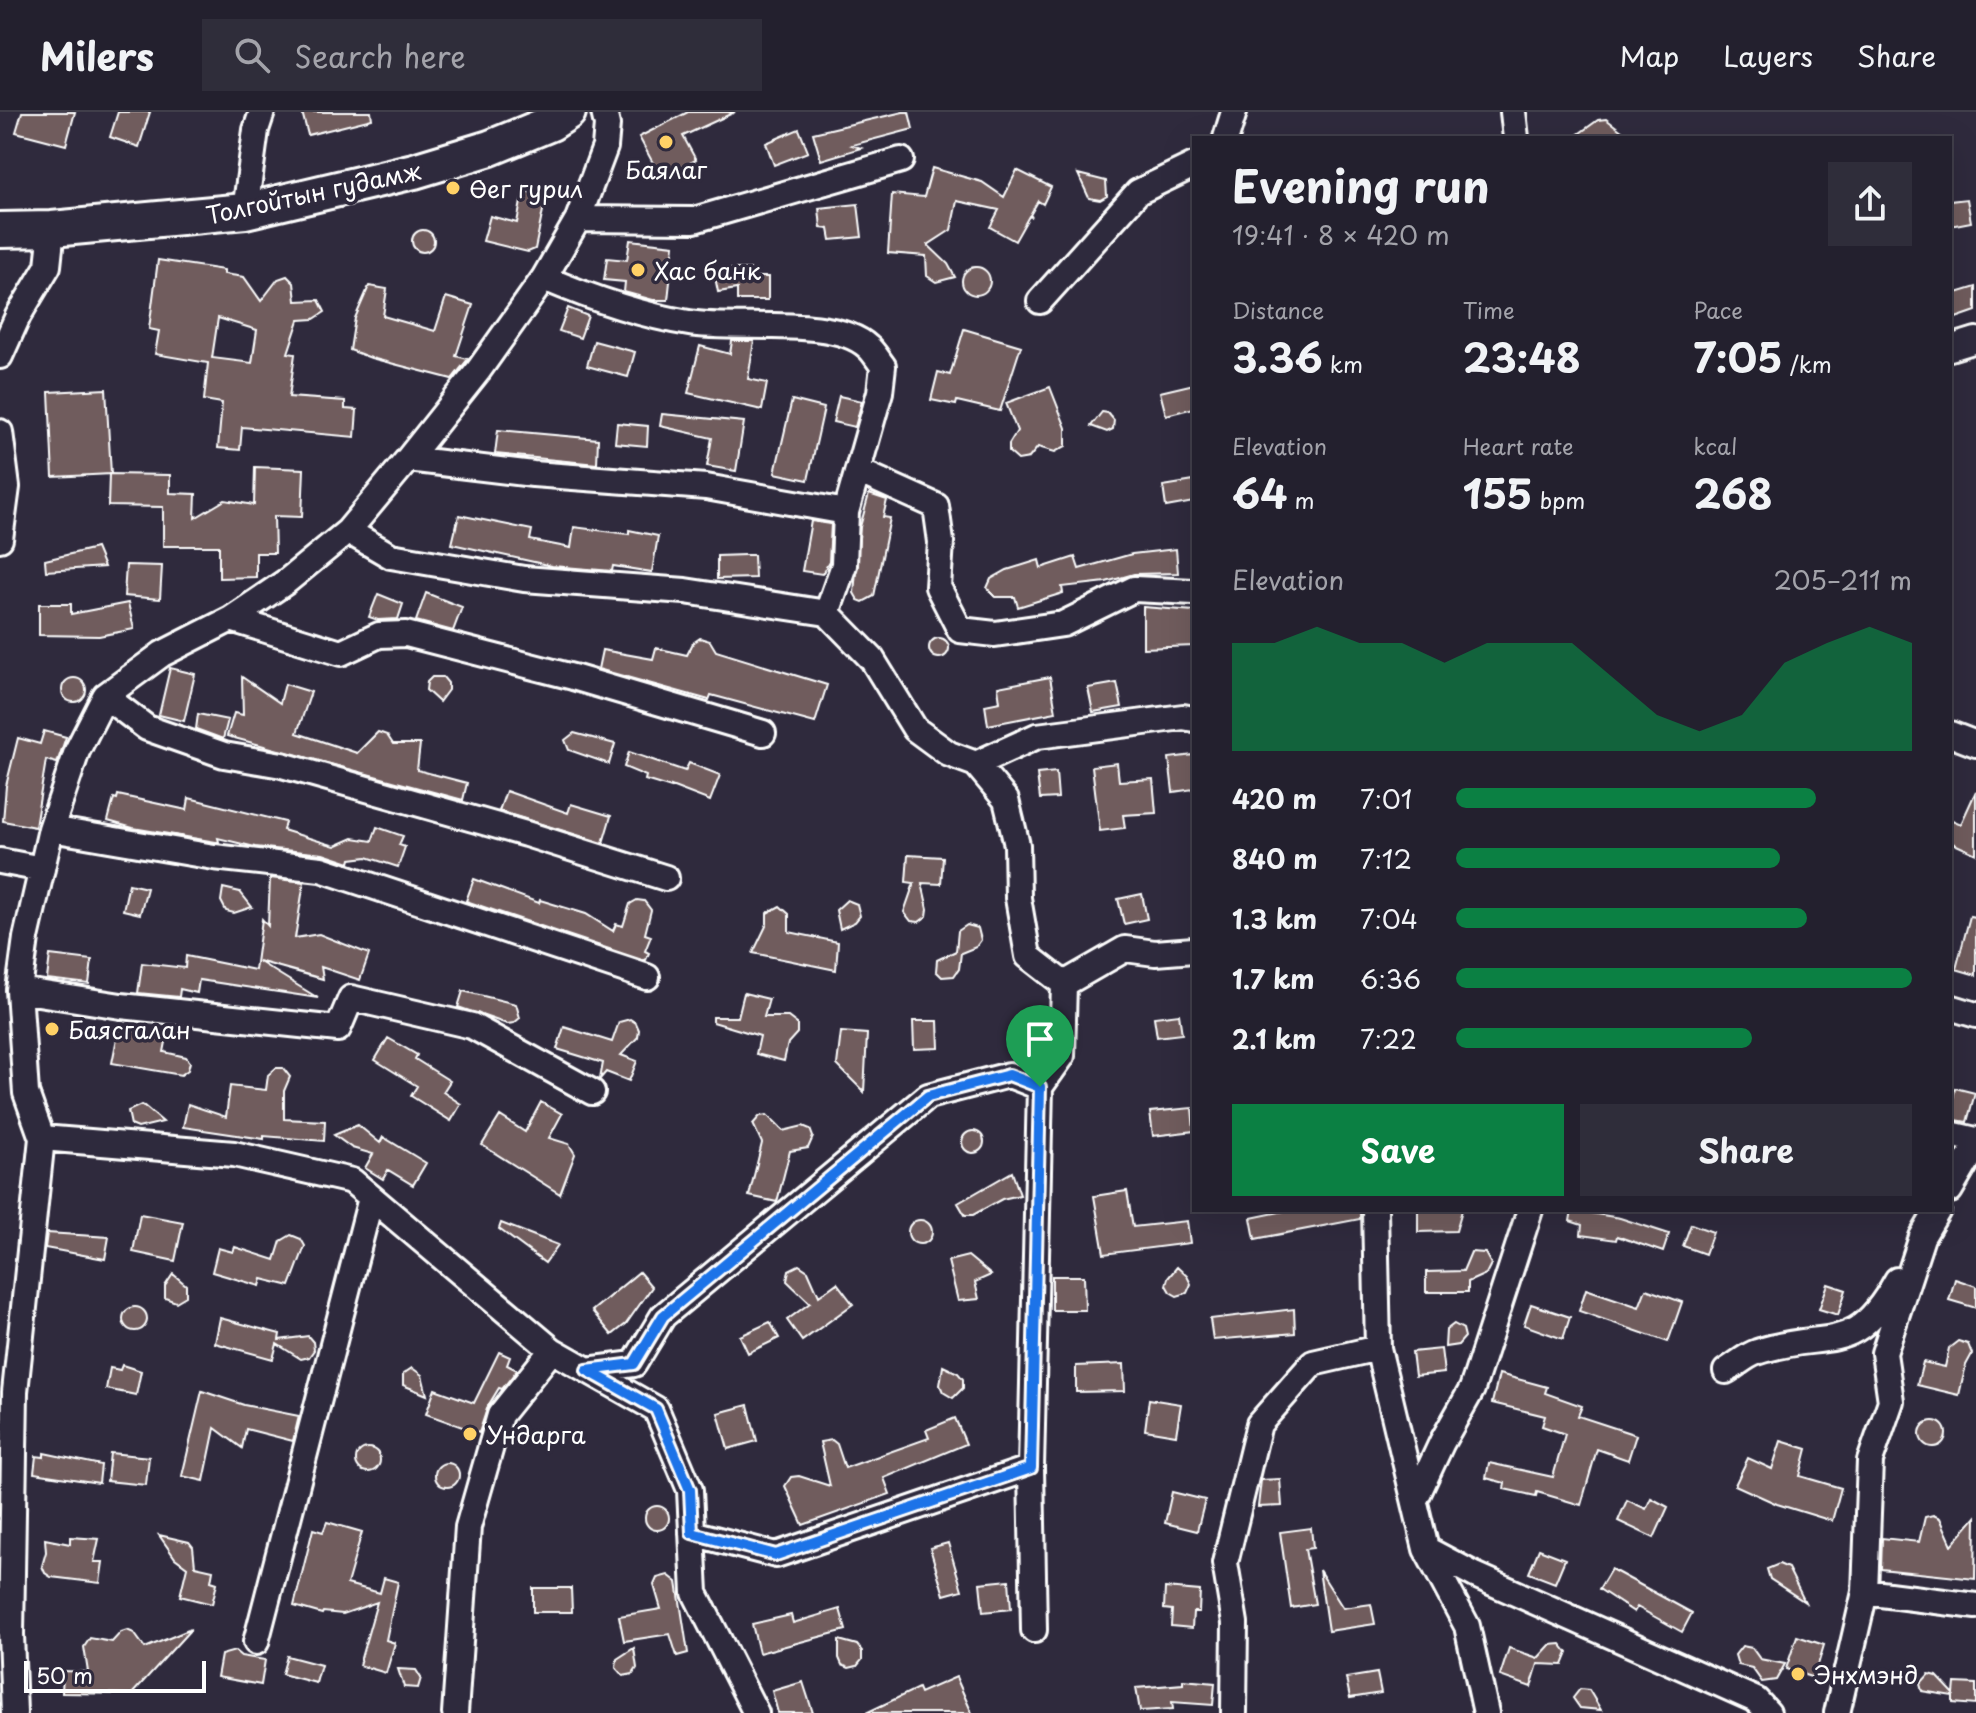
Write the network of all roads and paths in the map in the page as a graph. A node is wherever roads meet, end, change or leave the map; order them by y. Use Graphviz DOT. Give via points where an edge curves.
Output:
graph roads {
  1 [pos="262,112"];
  2 [pos="568,112"];
  3 [pos="604,112"];
  4 [pos="1234,112"];
  5 [pos="1513,112"];
  6 [pos="1227,136"];
  7 [pos="1516,136"];
  8 [pos="901,160"];
  9 [pos="1192,166"];
  10 [pos="245,211"];
  11 [pos="578,219"];
  12 [pos="52,229"];
  13 [pos="0,230"];
  14 [pos="544,278"];
  15 [pos="1040,301"];
  16 [pos="1976,340"];
  17 [pos="1952,347"];
  18 [pos="0,356"];
  19 [pos="0,432"];
  20 [pos="408,459"];
  21 [pos="858,471"];
  22 [pos="846,512"];
  23 [pos="348,531"];
  24 [pos="0,539"];
  25 [pos="1192,592"];
  26 [pos="827,613"];
  27 [pos="231,619"];
  28 [pos="105,696"];
  29 [pos="1192,719"];
  30 [pos="763,733"];
  31 [pos="1952,735"];
  32 [pos="1976,744"];
  33 [pos="976,764"];
  34 [pos="51,829"];
  35 [pos="0,861"];
  36 [pos="42,869"];
  37 [pos="666,878"];
  38 [pos="1192,950"];
  39 [pos="647,977"];
  40 [pos="1064,984"];
  41 [pos="19,990"];
  42 [pos="1952,1008"];
  43 [pos="1976,1015"];
  44 [pos="1040,1087"];
  45 [pos="592,1092"];
  46 [pos="1952,1135"];
  47 [pos="42,1138"];
  48 [pos="1976,1143"];
  49 [pos="1952,1186"];
  50 [pos="371,1198"];
  51 [pos="1375,1212"];
  52 [pos="1529,1212"];
  53 [pos="1937,1212"];
  54 [pos="1922,1237"];
  55 [pos="1378,1348"];
  56 [pos="552,1350"];
  57 [pos="587,1370"];
  58 [pos="1726,1371"];
  59 [pos="1031,1468"];
  60 [pos="1415,1500"];
  61 [pos="692,1533"];
  62 [pos="1426,1549"];
  63 [pos="1865,1592"];
  64 [pos="1976,1606"];
  65 [pos="1034,1630"];
  66 [pos="256,1642"];
  67 [pos="14,1713"];
  68 [pos="455,1713"];
  69 [pos="756,1713"];
  70 [pos="1234,1713"];
  71 [pos="1486,1713"];
  72 [pos="1768,1713"];
  73 [pos="1837,1713"];
  1 -- 10 [label="street"];
  2 -- 10 [label="main road, Толгойтын гудамж" via="490,148 429,167"];
  3 -- 11 [label="street" via="605,147"];
  4 -- 6 [label="street"];
  5 -- 7 [label="street"];
  8 -- 11 [label="street" via="694,220"];
  9 -- 15 [label="street" via="1138,192"];
  10 -- 12 [label="main road, Толгойтын гудамж"];
  11 -- 14 [label="street"];
  12 -- 13 [label="main road, Толгойтын гудамж"];
  12 -- 18 [label="street" via="48,266"];
  14 -- 20 [label="street"];
  14 -- 21 [label="street" via="592,298 692,324 845,333 868,346 883,366"];
  16 -- 17 [label="street"];
  19 -- 24 [label="street" via="7,487"];
  20 -- 22 [label="street" via="706,487"];
  20 -- 23 [label="street"];
  21 -- 22 [label="street"];
  21 -- 25 [label="street" via="936,506 941,542 938,587 960,630 995,634 1063,624 1134,589"];
  22 -- 26 [label="street" via="844,565"];
  23 -- 26 [label="street" via="391,556 524,579 685,591"];
  23 -- 27 [label="street"];
  26 -- 33 [label="street" via="872,659 915,729 949,754"];
  27 -- 28 [label="street" via="162,654"];
  27 -- 30 [label="street" via="341,653 379,635 406,634"];
  28 -- 34 [label="street" via="77,751"];
  28 -- 37 [label="street" via="147,728 224,755 297,770"];
  29 -- 33 [label="street" via="1037,736"];
  31 -- 32 [label="street"];
  33 -- 40 [label="street" via="1006,800 1017,845 1018,898 1028,956"];
  34 -- 36 [label="street"];
  34 -- 39 [label="street" via="321,869"];
  35 -- 36 [label="street"];
  36 -- 41 [label="street"];
  38 -- 40 [label="street" via="1125,949"];
  40 -- 44 [label="street" via="1062,1056"];
  41 -- 45 [label="street" via="338,1029 351,998 472,1026"];
  41 -- 47 [label="street" via="26,1093"];
  42 -- 43 [label="street"];
  44 -- 57 [label="street" via="1009,1075 928,1096 663,1316 634,1364"];
  44 -- 59 [label="street"];
  46 -- 48 [label="street"];
  47 -- 50 [label="street" via="234,1154 352,1181"];
  47 -- 67 [label="street" via="15,1392"];
  48 -- 49 [label="street"];
  50 -- 56 [label="street"];
  50 -- 66 [label="street"];
  51 -- 55 [label="street"];
  52 -- 60 [label="street" via="1472,1389"];
  53 -- 54 [label="street"];
  54 -- 58 [label="street" via="1867,1324 1851,1334 1756,1352"];
  54 -- 63 [label="street" via="1884,1353 1891,1401 1870,1461"];
  55 -- 60 [label="street"];
  55 -- 70 [label="street" via="1313,1363 1259,1424 1225,1563 1235,1623"];
  56 -- 57 [label="street"];
  56 -- 68 [label="street" via="500,1415 468,1527"];
  57 -- 61 [label="street" via="656,1409 690,1490"];
  59 -- 61 [label="street" via="776,1555"];
  59 -- 65 [label="street"];
  60 -- 62 [label="street"];
  61 -- 69 [label="street" via="695,1593"];
  62 -- 71 [label="street" via="1467,1626"];
  62 -- 72 [label="street" via="1756,1700"];
  63 -- 64 [label="street"];
  63 -- 73 [label="street"];
}
